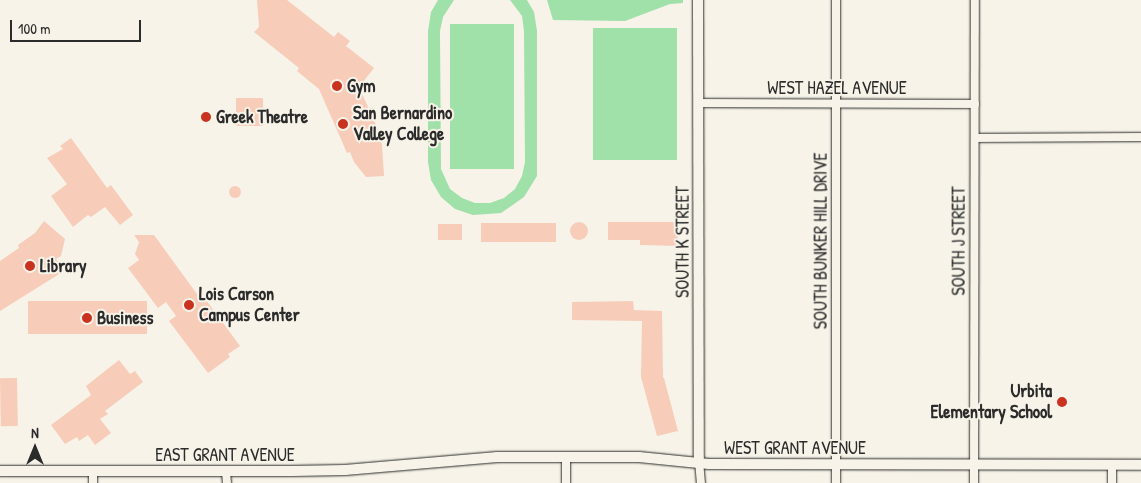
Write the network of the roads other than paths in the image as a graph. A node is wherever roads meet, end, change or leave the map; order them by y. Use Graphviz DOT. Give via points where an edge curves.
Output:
graph roads {
  1 [pos="698,0"];
  2 [pos="836,0"];
  3 [pos="975,0"];
  4 [pos="698,103"];
  5 [pos="836,104"];
  6 [pos="975,104"];
  7 [pos="974,138"];
  8 [pos="1141,138"];
  9 [pos="566,457"];
  10 [pos="449,459"];
  11 [pos="698,461"];
  12 [pos="836,464"];
  13 [pos="974,464"];
  14 [pos="1112,465"];
  15 [pos="1141,466"];
  16 [pos="0,471"];
  17 [pos="93,471"];
  18 [pos="226,472"];
  19 [pos="93,483"];
  20 [pos="226,483"];
  21 [pos="566,483"];
  22 [pos="701,483"];
  23 [pos="836,483"];
  24 [pos="974,483"];
  25 [pos="1112,483"];
  1 -- 4 [label="street, SOUTH K STREET"];
  2 -- 5 [label="street, SOUTH BUNKER HILL DRIVE"];
  3 -- 6 [label="street, SOUTH J STREET"];
  4 -- 5 [label="street, WEST HAZEL AVENUE"];
  4 -- 11 [label="street, SOUTH K STREET"];
  5 -- 6 [label="street, WEST HAZEL AVENUE"];
  5 -- 12 [label="street, SOUTH BUNKER HILL DRIVE"];
  6 -- 7 [label="street, SOUTH J STREET"];
  7 -- 8 [label="street"];
  7 -- 13 [label="street, SOUTH J STREET"];
  9 -- 10 [label="street, WEST GRANT AVENUE"];
  9 -- 11 [label="street, WEST GRANT AVENUE"];
  9 -- 21 [label="street"];
  10 -- 18 [label="street, EAST GRANT AVENUE" via="346,470"];
  11 -- 12 [label="street, WEST GRANT AVENUE" via="710,464"];
  11 -- 22 [label="street, SOUTH K STREET"];
  12 -- 13 [label="street, WEST GRANT AVENUE"];
  12 -- 23 [label="street, SOUTH BUNKER HILL DRIVE"];
  13 -- 14 [label="street, WEST GRANT AVENUE"];
  13 -- 24 [label="street, SOUTH J STREET"];
  14 -- 15 [label="street, WEST GRANT AVENUE"];
  14 -- 25 [label="street"];
  16 -- 17 [label="street, EAST GRANT AVENUE"];
  17 -- 18 [label="street, EAST GRANT AVENUE"];
  17 -- 19 [label="street"];
  18 -- 20 [label="street"];
}
